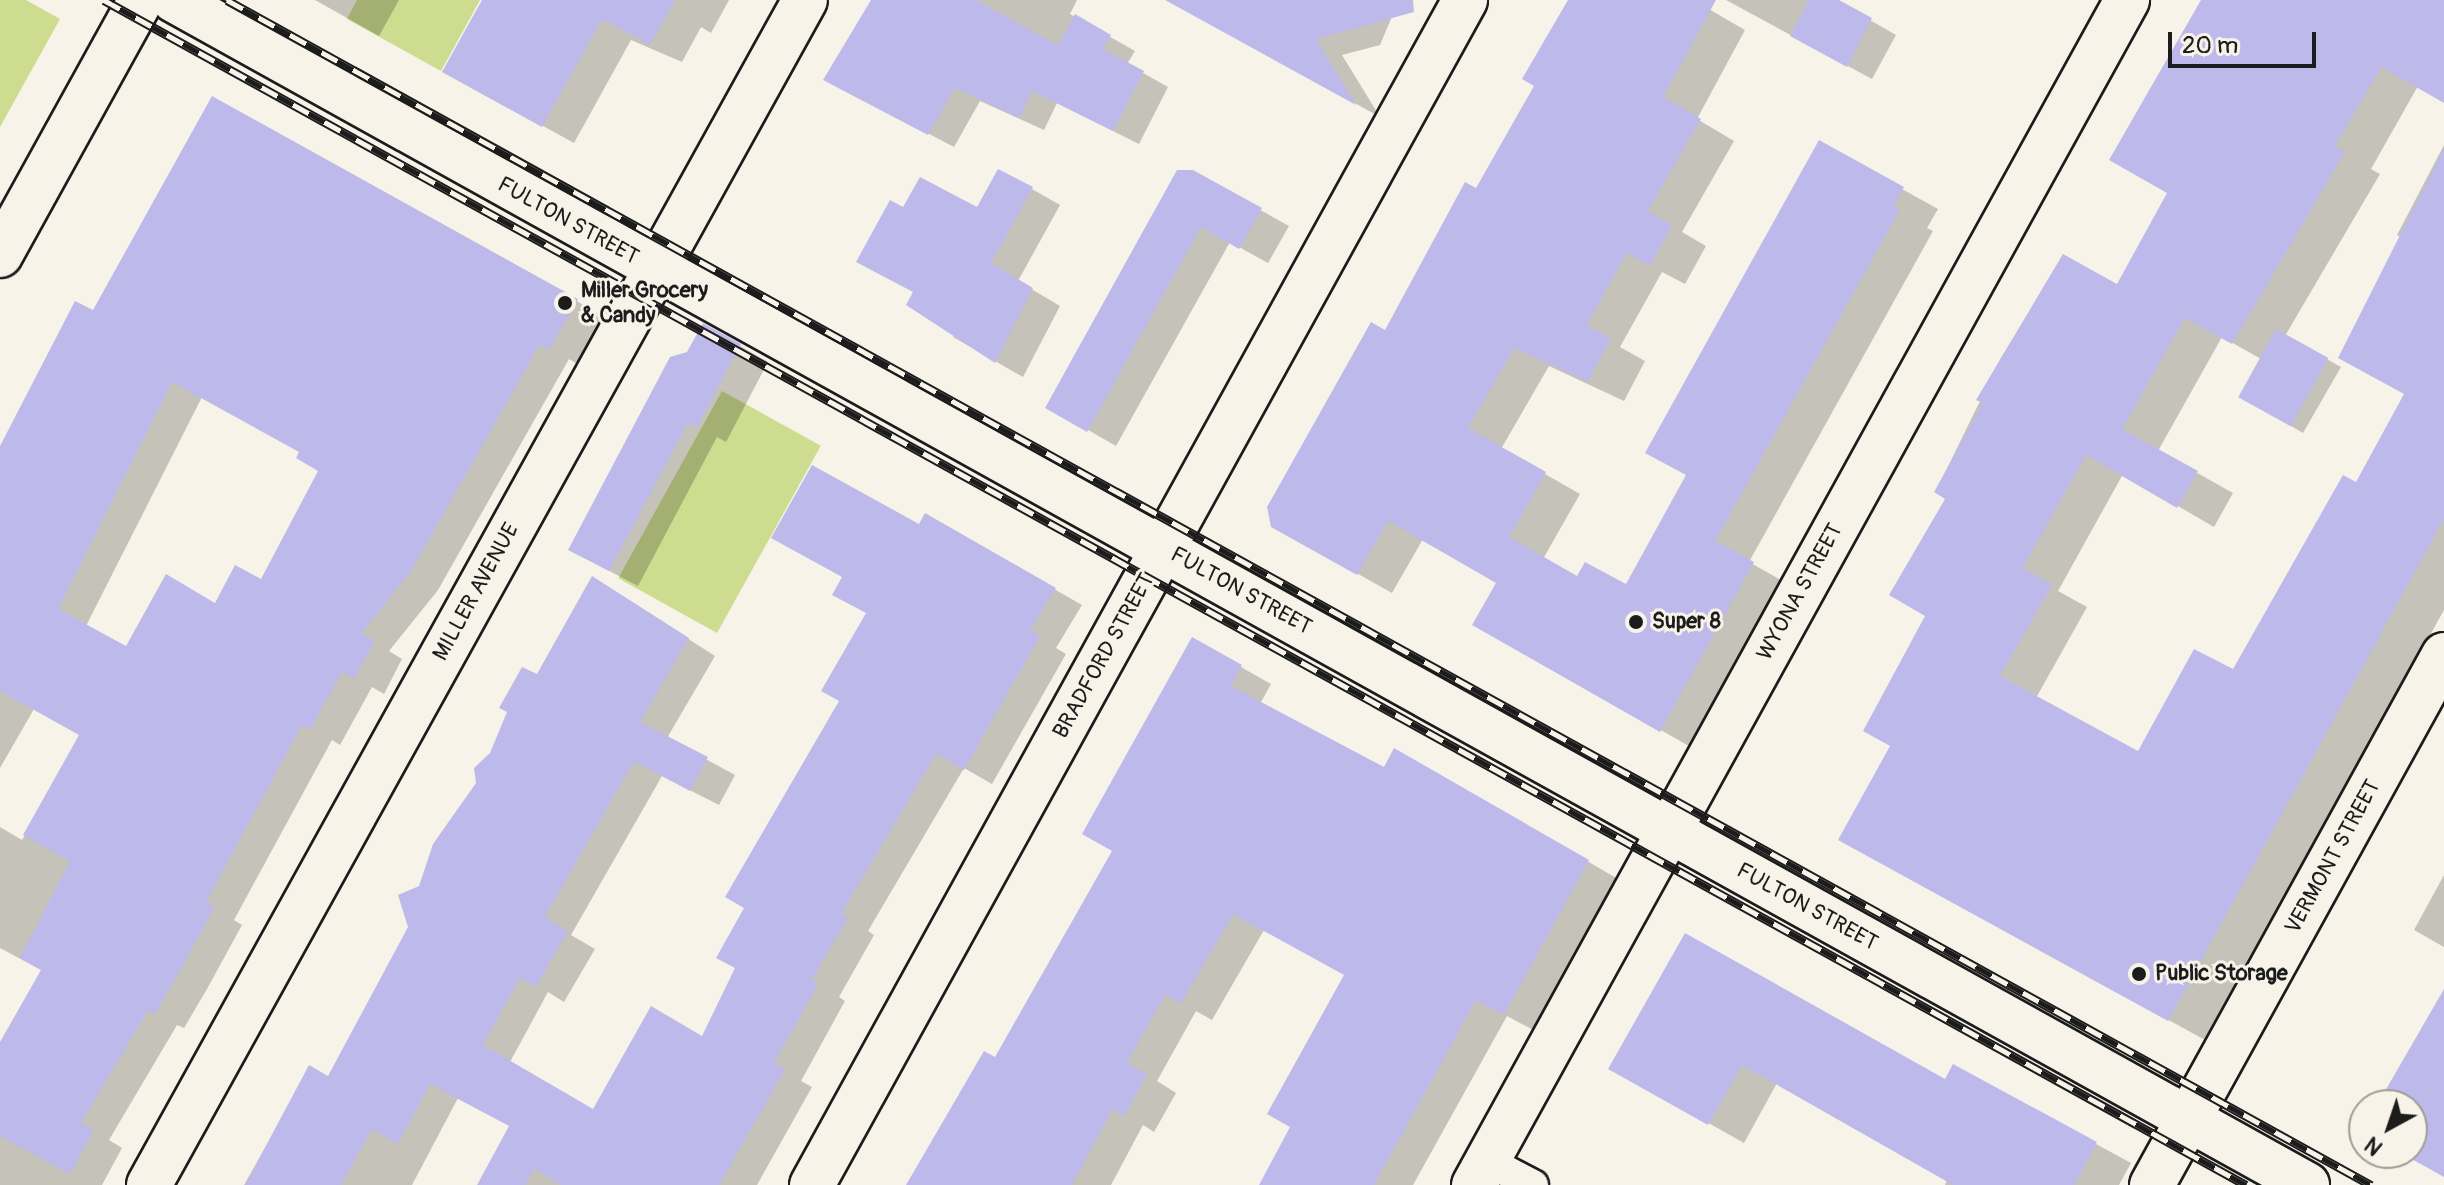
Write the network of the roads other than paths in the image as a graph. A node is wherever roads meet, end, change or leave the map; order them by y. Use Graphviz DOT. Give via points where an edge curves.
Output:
graph roads {
  1 [pos="141,0"];
  2 [pos="174,0"];
  3 [pos="805,0"];
  4 [pos="1465,0"];
  5 [pos="2127,0"];
  6 [pos="0,255"];
  7 [pos="655,269"];
  8 [pos="1164,547"];
  9 [pos="2444,655"];
  10 [pos="1669,829"];
  11 [pos="2188,1120"];
  12 [pos="1480,1173"];
  13 [pos="149,1185"];
  14 [pos="812,1185"];
  15 [pos="1533,1185"];
  16 [pos="2152,1185"];
  17 [pos="2307,1185"];
  1 -- 6 [label="street"];
  2 -- 7 [label="street, FULTON STREET"];
  3 -- 7 [label="street, MILLER AVENUE"];
  4 -- 8 [label="street, BRADFORD STREET"];
  5 -- 10 [label="street, WYONA STREET"];
  7 -- 8 [label="street, FULTON STREET"];
  7 -- 13 [label="street, MILLER AVENUE"];
  8 -- 10 [label="street, FULTON STREET"];
  8 -- 14 [label="street, BRADFORD STREET"];
  9 -- 11 [label="street, VERMONT STREET"];
  10 -- 11 [label="street, FULTON STREET"];
  10 -- 12 [label="street, WYONA STREET"];
  11 -- 16 [label="street, VERMONT STREET"];
  11 -- 17 [label="street, FULTON STREET"];
  12 -- 15 [label="lane"];
}
